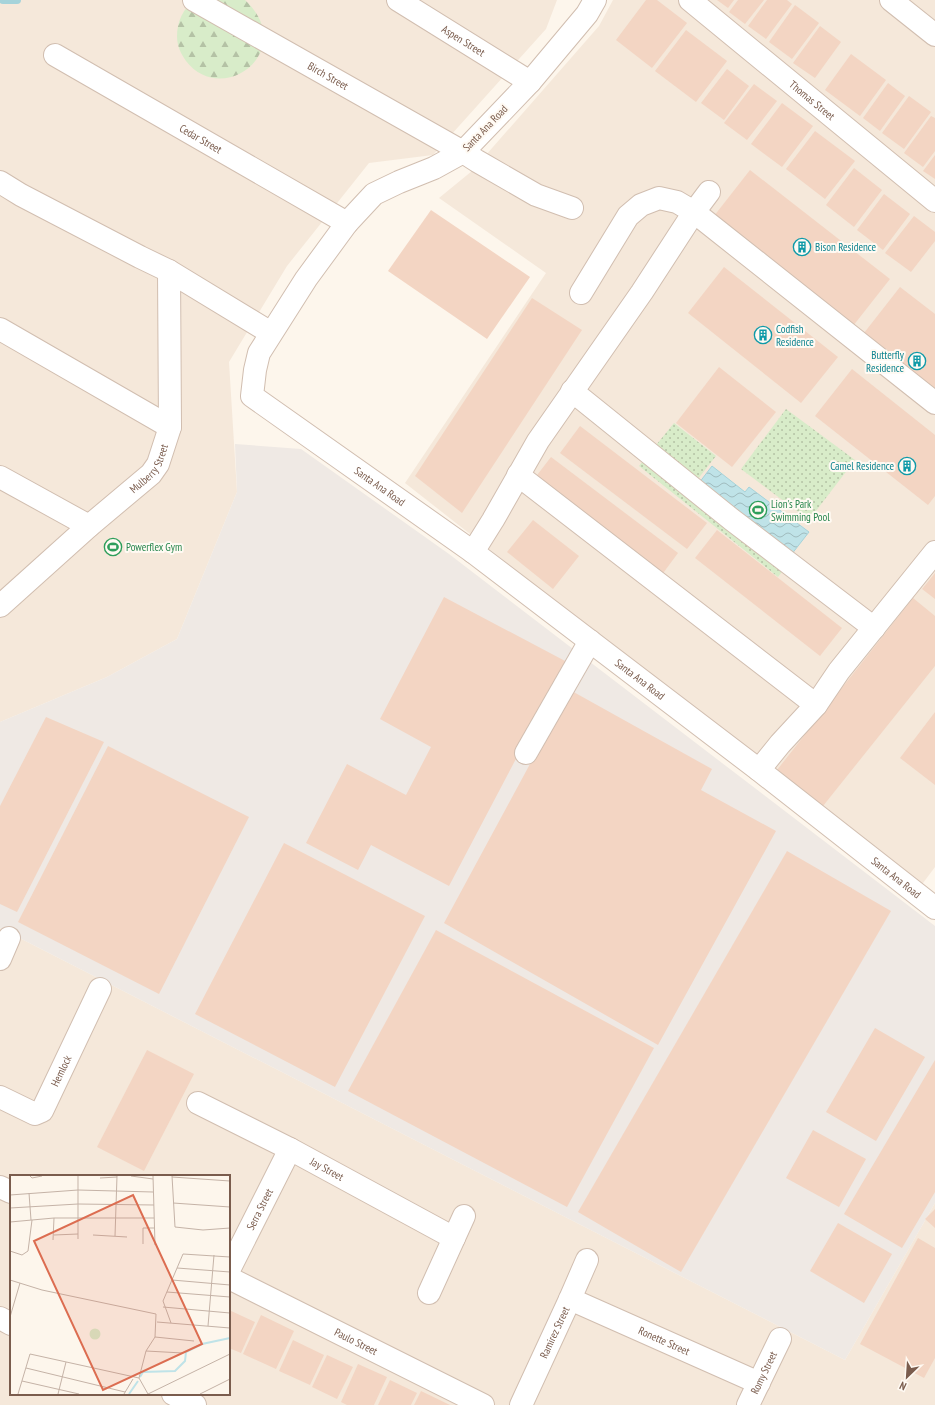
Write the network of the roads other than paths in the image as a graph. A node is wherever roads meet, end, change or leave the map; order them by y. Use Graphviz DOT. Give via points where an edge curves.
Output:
graph roads {
  1 [pos="194,0"];
  2 [pos="398,0"];
  3 [pos="595,0"];
  4 [pos="690,0"];
  5 [pos="891,0"];
  6 [pos="935,35"];
  7 [pos="55,55"];
  8 [pos="530,82"];
  9 [pos="463,152"];
  10 [pos="0,182"];
  11 [pos="709,192"];
  12 [pos="935,201"];
  13 [pos="572,208"];
  14 [pos="694,212"];
  15 [pos="347,223"];
  16 [pos="169,271"];
  17 [pos="581,293"];
  18 [pos="0,329"];
  19 [pos="271,333"];
  20 [pos="572,391"];
  21 [pos="935,403"];
  22 [pos="170,427"];
  23 [pos="518,475"];
  24 [pos="0,477"];
  25 [pos="89,526"];
  26 [pos="473,552"];
  27 [pos="935,552"];
  28 [pos="2,602"];
  29 [pos="874,628"];
  30 [pos="590,641"];
  31 [pos="816,705"];
  32 [pos="526,753"];
  33 [pos="759,770"];
  34 [pos="935,908"];
  35 [pos="9,938"];
  36 [pos="0,959"];
  37 [pos="100,989"];
  38 [pos="0,1097"];
  39 [pos="198,1103"];
  40 [pos="290,1149"];
  41 [pos="0,1187"];
  42 [pos="10,1192"];
  43 [pos="464,1216"];
  44 [pos="454,1238"];
  45 [pos="587,1260"];
  46 [pos="230,1268"];
  47 [pos="230,1278"];
  48 [pos="429,1293"];
  49 [pos="570,1299"];
  50 [pos="0,1318"];
  51 [pos="10,1323"];
  52 [pos="780,1339"];
  53 [pos="759,1383"];
  54 [pos="166,1395"];
  55 [pos="175,1395"];
  56 [pos="161,1405"];
  57 [pos="195,1405"];
  58 [pos="484,1405"];
  59 [pos="521,1405"];
  60 [pos="748,1405"];
  1 -- 9 [label="street, Birch Street"];
  2 -- 8 [label="street, Aspen Street"];
  3 -- 8 [label="street, Santa Ana Road" via="587,14"];
  4 -- 12 [label="street, Thomas Street"];
  5 -- 6 [label="street"];
  7 -- 15 [label="street, Cedar Street"];
  8 -- 9 [label="street, Santa Ana Road"];
  9 -- 13 [label="street, Birch Street" via="536,195"];
  9 -- 15 [label="street, Santa Ana Road" via="434,168 374,194"];
  10 -- 16 [label="street"];
  11 -- 14 [label="street"];
  14 -- 17 [label="street" via="677,202 659,198 641,205 628,216"];
  14 -- 20 [label="street" via="642,292"];
  14 -- 21 [label="street"];
  15 -- 19 [label="street, Santa Ana Road"];
  16 -- 19 [label="street"];
  16 -- 22 [label="street, Mulberry Street"];
  18 -- 22 [label="street"];
  19 -- 26 [label="street, Santa Ana Road" via="259,353 252,396"];
  20 -- 23 [label="street"];
  20 -- 29 [label="street" via="731,519"];
  22 -- 25 [label="street, Mulberry Street" via="158,464 151,474"];
  23 -- 26 [label="street"];
  23 -- 31 [label="street"];
  24 -- 25 [label="street"];
  25 -- 28 [label="street, Mulberry Street"];
  26 -- 30 [label="street, Santa Ana Road"];
  27 -- 29 [label="street"];
  29 -- 31 [label="street" via="839,671"];
  30 -- 32 [label="street"];
  30 -- 33 [label="street, Santa Ana Road"];
  31 -- 33 [label="street"];
  33 -- 34 [label="street, Santa Ana Road"];
  35 -- 36 [label="street"];
  37 -- 38 [label="street, Hemlock" via="42,1111 35,1114"];
  39 -- 40 [label="street, Jay Street"];
  40 -- 44 [label="street, Jay Street"];
  40 -- 46 [label="street, Serra Street"];
  41 -- 42 [label="street"];
  43 -- 44 [label="street"];
  44 -- 48 [label="street"];
  45 -- 49 [label="street, Ramirez Street"];
  47 -- 58 [label="street, Paulo Street"];
  49 -- 53 [label="street, Ronette Street"];
  49 -- 59 [label="street, Ramirez Street"];
  50 -- 51 [label="street"];
  52 -- 53 [label="street, Romy Street"];
  53 -- 60 [label="street, Romy Street"];
  54 -- 56 [label="street"];
  55 -- 57 [label="street"];
}
